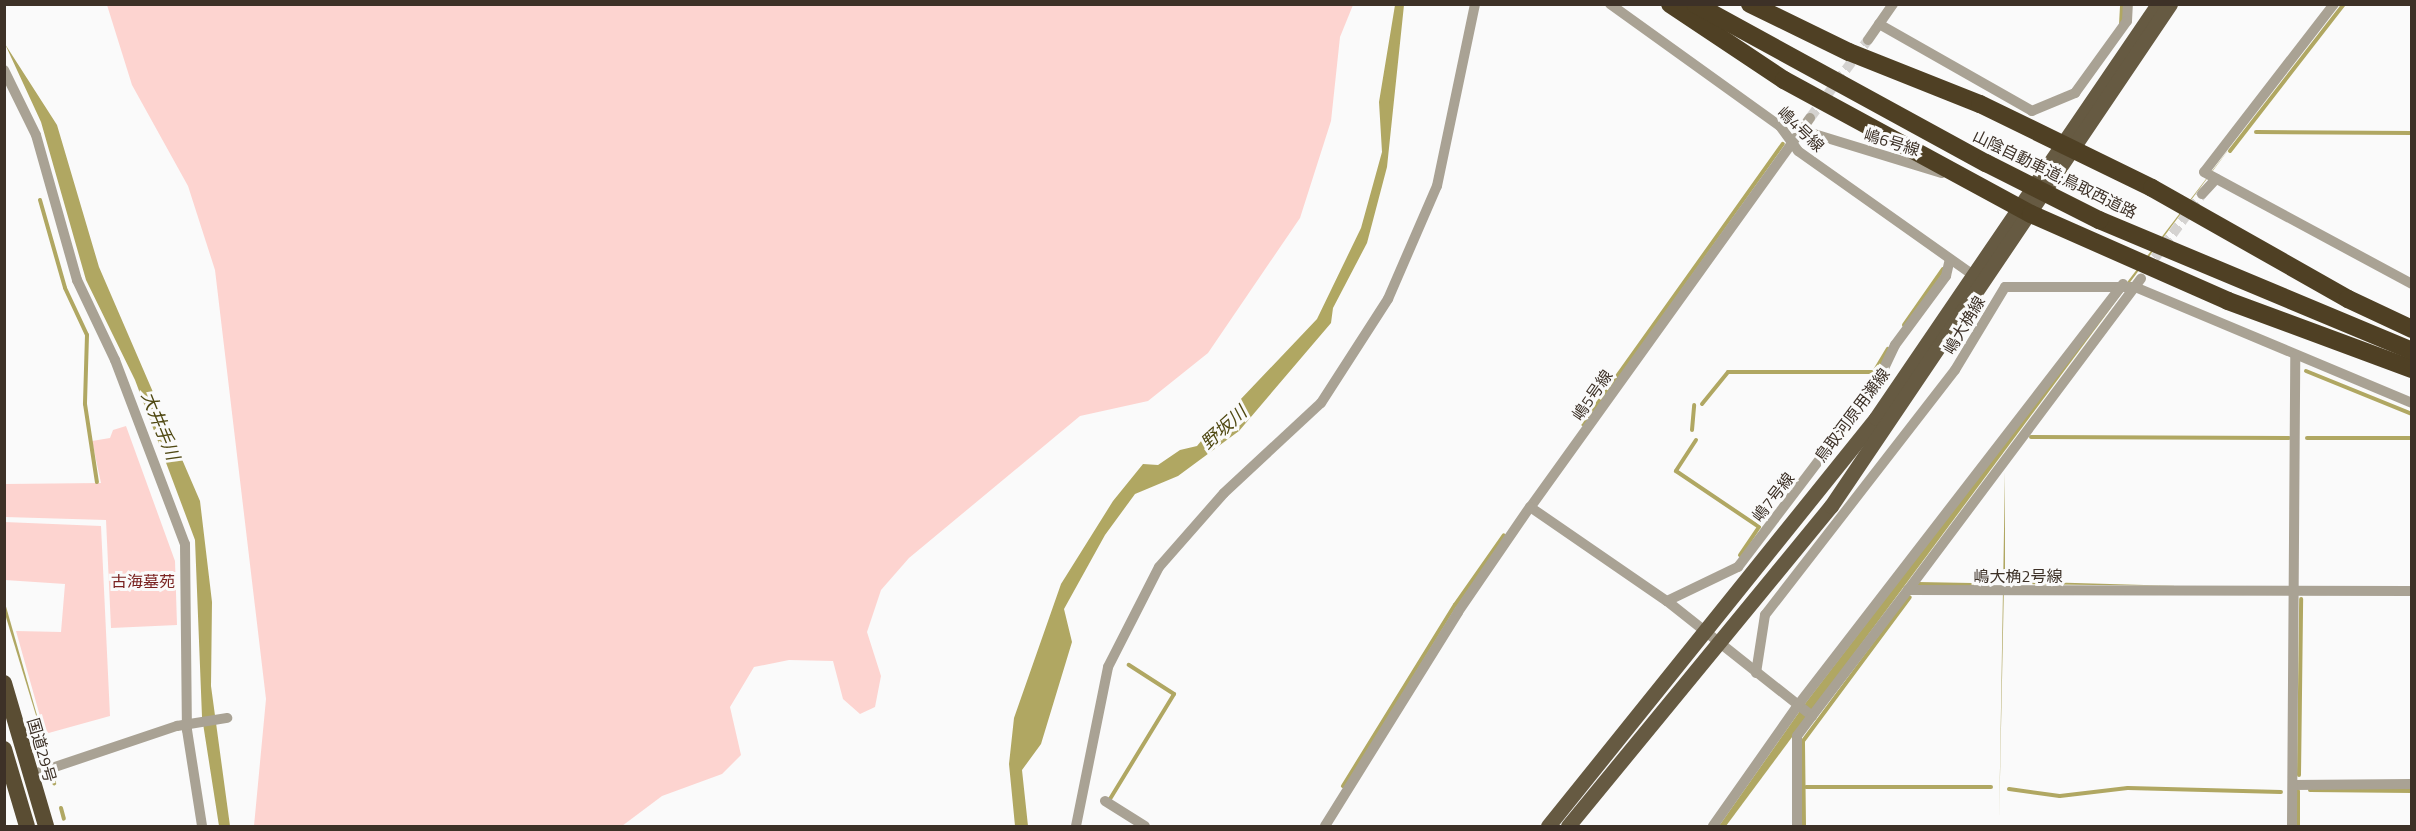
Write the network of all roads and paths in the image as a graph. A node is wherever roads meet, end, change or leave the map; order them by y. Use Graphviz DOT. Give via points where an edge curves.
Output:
graph roads {
  1 [pos="1475,4"];
  2 [pos="1610,4"];
  3 [pos="1695,4"];
  4 [pos="1711,4"];
  5 [pos="1750,4"];
  6 [pos="1893,4"];
  7 [pos="2128,4"];
  8 [pos="2158,4"];
  9 [pos="2170,4"];
  10 [pos="2334,4"];
  11 [pos="1673,7"];
  12 [pos="2127,21"];
  13 [pos="1879,24"];
  14 [pos="2141,38"];
  15 [pos="1868,40"];
  16 [pos="4,70"];
  17 [pos="1810,118"];
  18 [pos="1801,130"];
  19 [pos="1794,140"];
  20 [pos="2064,148"];
  21 [pos="1988,160"];
  22 [pos="2216,179"];
  23 [pos="1974,182"];
  24 [pos="2202,194"];
  25 [pos="2024,210"];
  26 [pos="2101,216"];
  27 [pos="1950,259"];
  28 [pos="1972,274"];
  29 [pos="1987,281"];
  30 [pos="2138,282"];
  31 [pos="2123,284"];
  32 [pos="2412,284"];
  33 [pos="2004,286"];
  34 [pos="2412,329"];
  35 [pos="2412,343"];
  36 [pos="2412,351"];
  37 [pos="2295,355"];
  38 [pos="2412,369"];
  39 [pos="2412,403"];
  40 [pos="1530,507"];
  41 [pos="1908,590"];
  42 [pos="2293,591"];
  43 [pos="2412,591"];
  44 [pos="1667,602"];
  45 [pos="1714,639"];
  46 [pos="1756,673"];
  47 [pos="4,683"];
  48 [pos="1798,705"];
  49 [pos="1812,716"];
  50 [pos="227,718"];
  51 [pos="187,724"];
  52 [pos="4,749"];
  53 [pos="31,775"];
  54 [pos="2412,784"];
  55 [pos="2293,785"];
  56 [pos="1105,801"];
  57 [pos="27,826"];
  58 [pos="46,826"];
  59 [pos="202,826"];
  60 [pos="1076,826"];
  61 [pos="1145,826"];
  62 [pos="1325,826"];
  63 [pos="1548,826"];
  64 [pos="1568,826"];
  65 [pos="1713,826"];
  66 [pos="1797,826"];
  67 [pos="2292,826"];
  1 -- 60 [label="street" via="1437,186 1388,299 1321,403 1195,523 1153,576 1108,667"];
  2 -- 19 [label="street, 嶋4号線"];
  3 -- 21 [label="highway, 山陰自動車道;鳥取西道路"];
  4 -- 21 [label="highway, 山陰自動車道;鳥取西道路"];
  5 -- 20 [label="highway" via="1849,52 1980,104"];
  6 -- 13 [label="street"];
  7 -- 12 [label="street"];
  8 -- 14 [label="main road, 鳥取河原用瀬線"];
  9 -- 14 [label="main road, 鳥取河原用瀬線"];
  10 -- 22 [label="street" via="2204,172"];
  11 -- 23 [label="highway" via="1784,81"];
  12 -- 13 [label="street" via="2075,93 2032,111"];
  12 -- 14 [label="street"];
  13 -- 15 [label="street"];
  14 -- 20 [label="main road, 鳥取河原用瀬線"];
  16 -- 51 [label="street" via="36,135 77,280 119,371 185,544"];
  17 -- 18 [label="street, 嶋5号線"];
  18 -- 19 [label="street, 嶋5号線"];
  18 -- 23 [label="street, 嶋6号線"];
  19 -- 27 [label="street, 嶋4号線" via="1798,152"];
  19 -- 40 [label="street, 嶋5号線"];
  20 -- 25 [label="main road, 鳥取河原用瀬線"];
  20 -- 34 [label="highway" via="2225,225 2348,299"];
  21 -- 26 [label="highway, 山陰自動車道;鳥取西道路, bridge"];
  22 -- 24 [label="street"];
  22 -- 32 [label="street"];
  23 -- 25 [label="highway"];
  25 -- 28 [label="main road, 鳥取河原用瀬線"];
  25 -- 29 [label="main road, 鳥取河原用瀬線"];
  25 -- 38 [label="highway" via="2228,301"];
  26 -- 35 [label="highway, 山陰自動車道;鳥取西道路"];
  26 -- 36 [label="highway, 山陰自動車道;鳥取西道路"];
  27 -- 28 [label="street, 嶋4号線"];
  27 -- 44 [label="street, 嶋7号線" via="1946,276 1895,345 1876,385 1738,567"];
  28 -- 45 [label="main road, 鳥取河原用瀬線" via="1876,418"];
  29 -- 33 [label="street"];
  29 -- 45 [label="main road, 鳥取河原用瀬線" via="1831,506"];
  30 -- 31 [label="street, 嶋大桷線"];
  30 -- 37 [label="street, 嶋大桷線"];
  30 -- 41 [label="street"];
  31 -- 33 [label="street, 嶋大桷線"];
  31 -- 48 [label="street"];
  33 -- 46 [label="street, 嶋大桷線" via="1955,370 1766,615"];
  37 -- 39 [label="street, 嶋大桷線"];
  37 -- 42 [label="street"];
  40 -- 44 [label="street"];
  40 -- 62 [label="street, 嶋5号線" via="1458,612"];
  41 -- 42 [label="street, 嶋大桷2号線"];
  41 -- 49 [label="street"];
  42 -- 43 [label="street, 嶋大桷2号線"];
  42 -- 55 [label="street"];
  44 -- 45 [label="street"];
  45 -- 46 [label="street"];
  45 -- 63 [label="main road, 鳥取河原用瀬線"];
  45 -- 64 [label="main road, 鳥取河原用瀬線"];
  46 -- 48 [label="street"];
  47 -- 53 [label="highway, 国道29号"];
  48 -- 49 [label="street"];
  48 -- 65 [label="street"];
  49 -- 66 [label="street" via="1797,736"];
  50 -- 51 [label="street"];
  51 -- 53 [label="street"];
  51 -- 59 [label="street"];
  52 -- 57 [label="highway"];
  53 -- 58 [label="highway, 国道29号"];
  54 -- 55 [label="street"];
  55 -- 67 [label="street"];
  56 -- 61 [label="street"];
}
